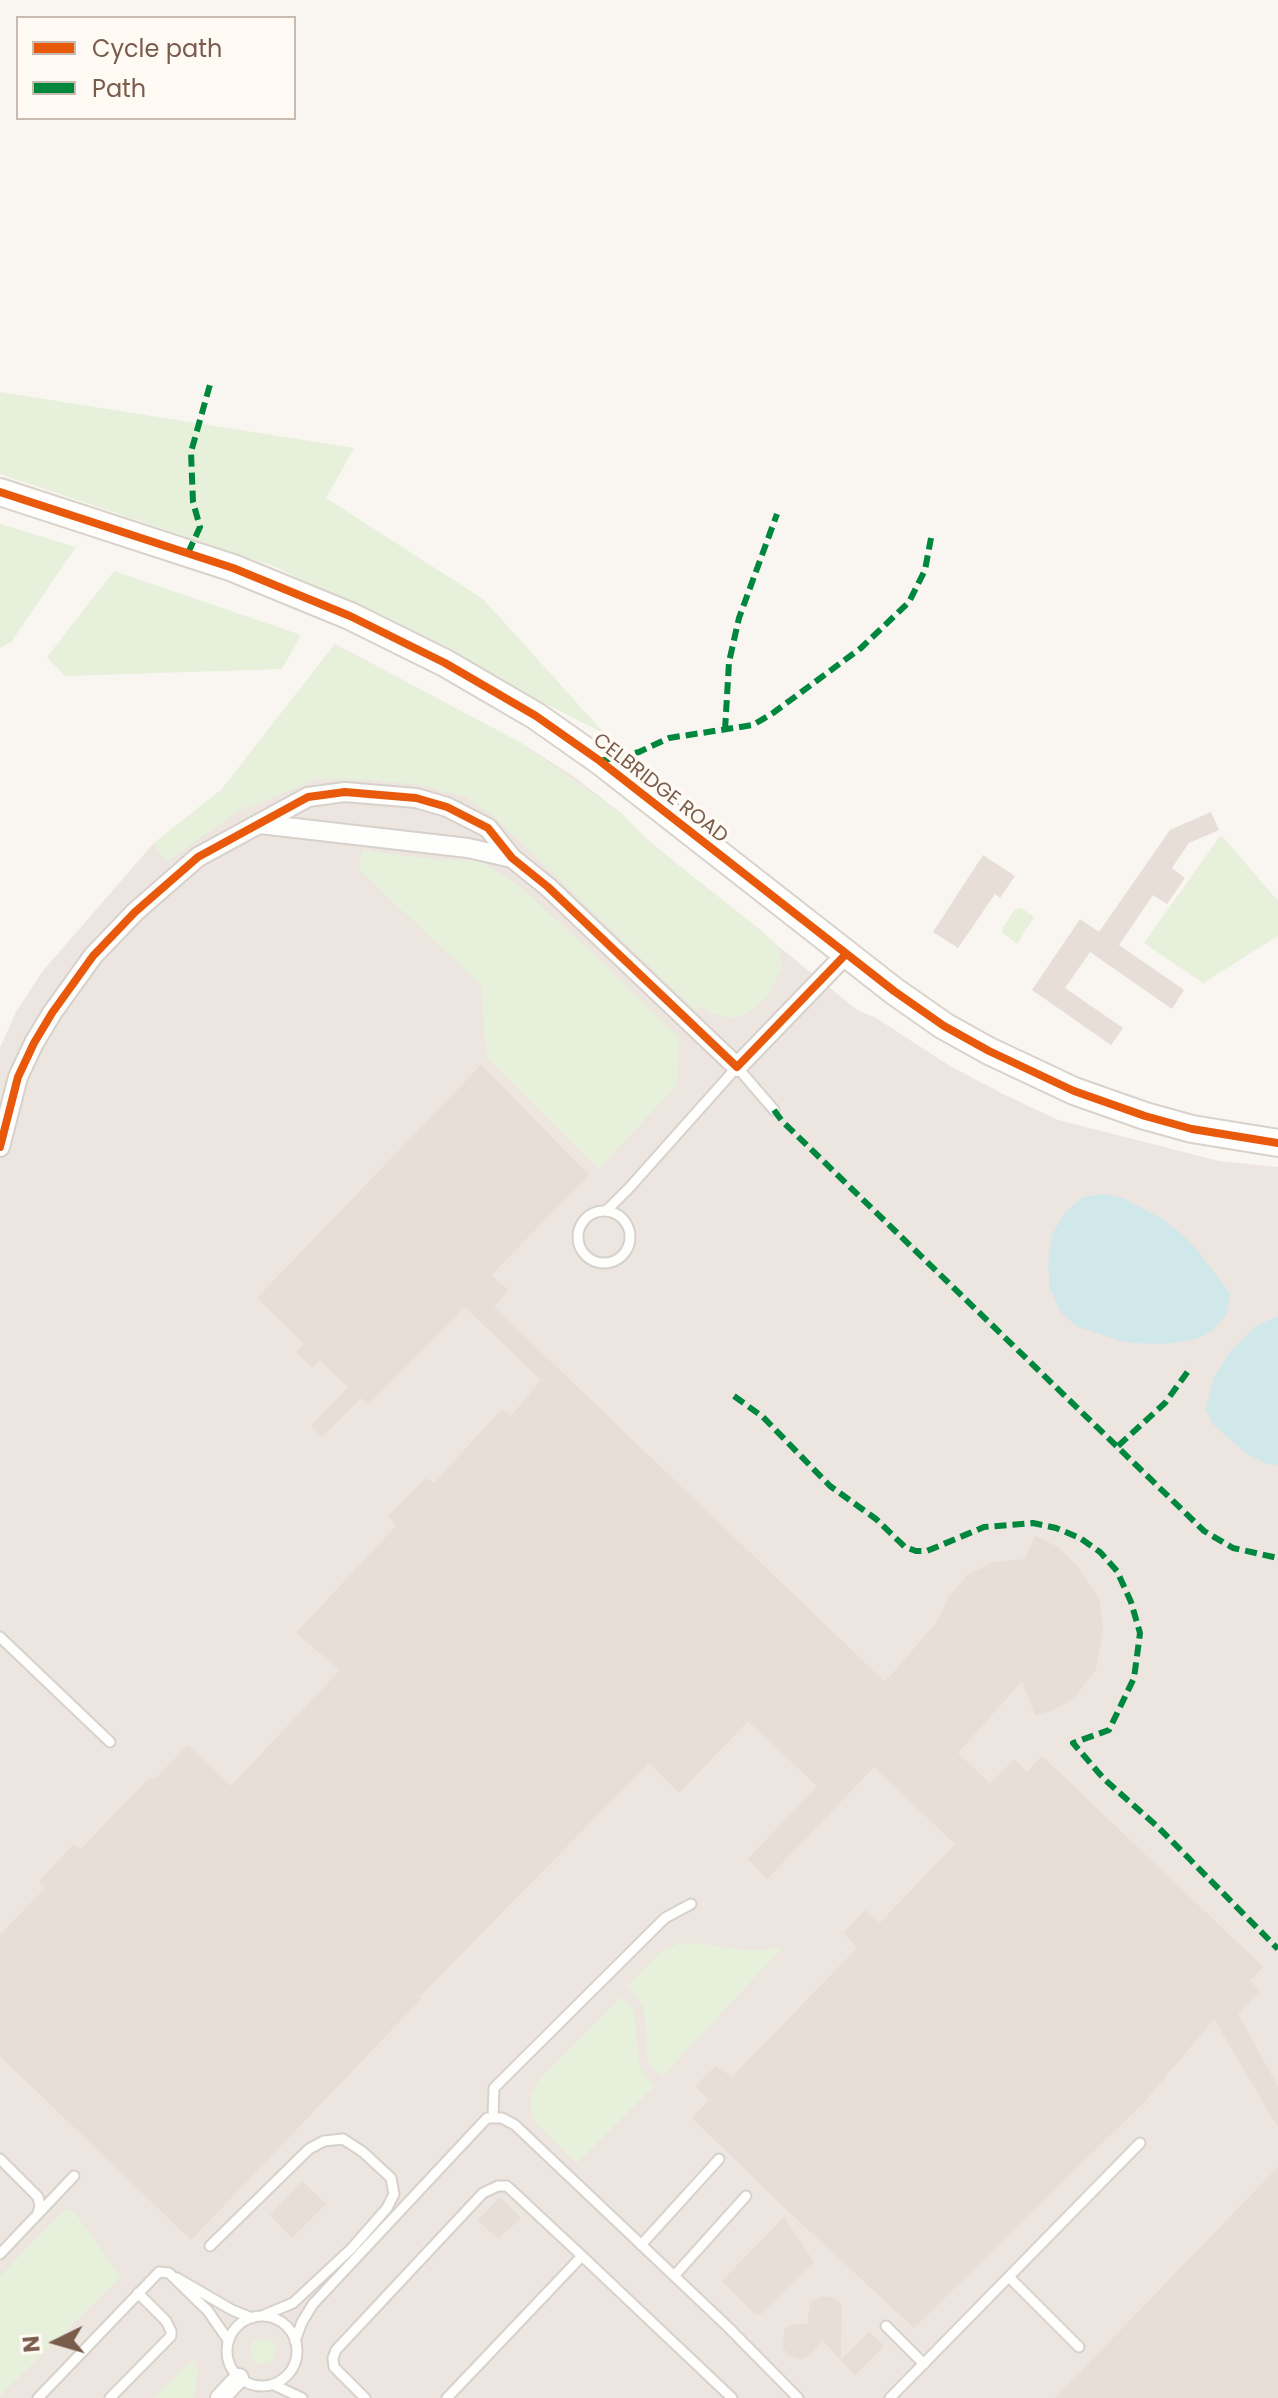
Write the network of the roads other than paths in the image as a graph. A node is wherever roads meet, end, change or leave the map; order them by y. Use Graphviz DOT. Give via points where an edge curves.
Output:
graph roads {
  1 [pos="0,492"];
  2 [pos="260,824"];
  3 [pos="512,858"];
  4 [pos="846,954"];
  5 [pos="737,1067"];
  6 [pos="774,1110"];
  7 [pos="1278,1143"];
  8 [pos="0,1147"];
  9 [pos="606,1211"];
  10 [pos="0,1637"];
  11 [pos="110,1742"];
  12 [pos="691,1904"];
  13 [pos="493,2117"];
  14 [pos="1140,2143"];
  15 [pos="0,2159"];
  16 [pos="719,2159"];
  17 [pos="74,2176"];
  18 [pos="746,2196"];
  19 [pos="36,2216"];
  20 [pos="641,2245"];
  21 [pos="210,2246"];
  22 [pos="0,2254"];
  23 [pos="582,2256"];
  24 [pos="169,2273"];
  25 [pos="674,2276"];
  26 [pos="1009,2277"];
  27 [pos="138,2293"];
  28 [pos="257,2317"];
  29 [pos="886,2326"];
  30 [pos="228,2340"];
  31 [pos="295,2341"];
  32 [pos="1079,2347"];
  33 [pos="924,2364"];
  34 [pos="239,2378"];
  35 [pos="274,2385"];
  36 [pos="38,2398"];
  37 [pos="110,2398"];
  38 [pos="220,2398"];
  39 [pos="302,2398"];
  40 [pos="365,2398"];
  41 [pos="447,2398"];
  42 [pos="732,2398"];
  43 [pos="798,2398"];
  44 [pos="890,2398"];
  1 -- 4 [label="main road, CELBRIDGE ROAD" via="233,568 350,616 445,663 600,761"];
  2 -- 3 [label="street" via="468,848"];
  2 -- 3 [label="street" via="308,797 326,793 416,798 488,828"];
  2 -- 8 [label="street" via="178,872 93,956 34,1043 18,1077"];
  3 -- 5 [label="street"];
  4 -- 5 [label="street"];
  4 -- 7 [label="main road, CELBRIDGE ROAD" via="944,1026 1066,1088 1192,1129"];
  5 -- 6 [label="lane"];
  5 -- 9 [label="lane"];
  9 -- 9 [label="lane" via="627,1225 630,1240 624,1255 599,1264 582,1251 578,1236 584,1220"];
  10 -- 11 [label="lane"];
  12 -- 13 [label="lane" via="665,1918 494,2088"];
  13 -- 20 [label="lane" via="515,2125"];
  13 -- 31 [label="lane" via="313,2304"];
  14 -- 26 [label="lane"];
  15 -- 19 [label="lane" via="38,2197"];
  16 -- 20 [label="lane"];
  17 -- 19 [label="lane"];
  18 -- 25 [label="lane"];
  19 -- 22 [label="lane"];
  20 -- 25 [label="lane"];
  21 -- 28 [label="lane" via="309,2149 324,2141 343,2139 391,2178 394,2194 387,2208 326,2275 293,2303"];
  23 -- 40 [label="lane" via="507,2186 483,2193 336,2350 334,2367"];
  23 -- 41 [label="lane"];
  23 -- 42 [label="lane"];
  24 -- 27 [label="lane" via="159,2272"];
  24 -- 28 [label="lane" via="232,2310"];
  24 -- 30 [label="lane" via="208,2311"];
  25 -- 43 [label="lane"];
  26 -- 32 [label="lane"];
  26 -- 33 [label="lane"];
  27 -- 36 [label="lane"];
  27 -- 37 [label="lane" via="166,2321 171,2336"];
  28 -- 30 [label="lane" via="241,2323"];
  28 -- 31 [label="lane" via="283,2323"];
  29 -- 33 [label="lane"];
  30 -- 34 [label="lane" via="228,2361"];
  31 -- 35 [label="lane" via="296,2362"];
  33 -- 44 [label="lane"];
  34 -- 35 [label="lane" via="250,2385"];
  34 -- 38 [label="street"];
  35 -- 39 [label="lane"];
}
